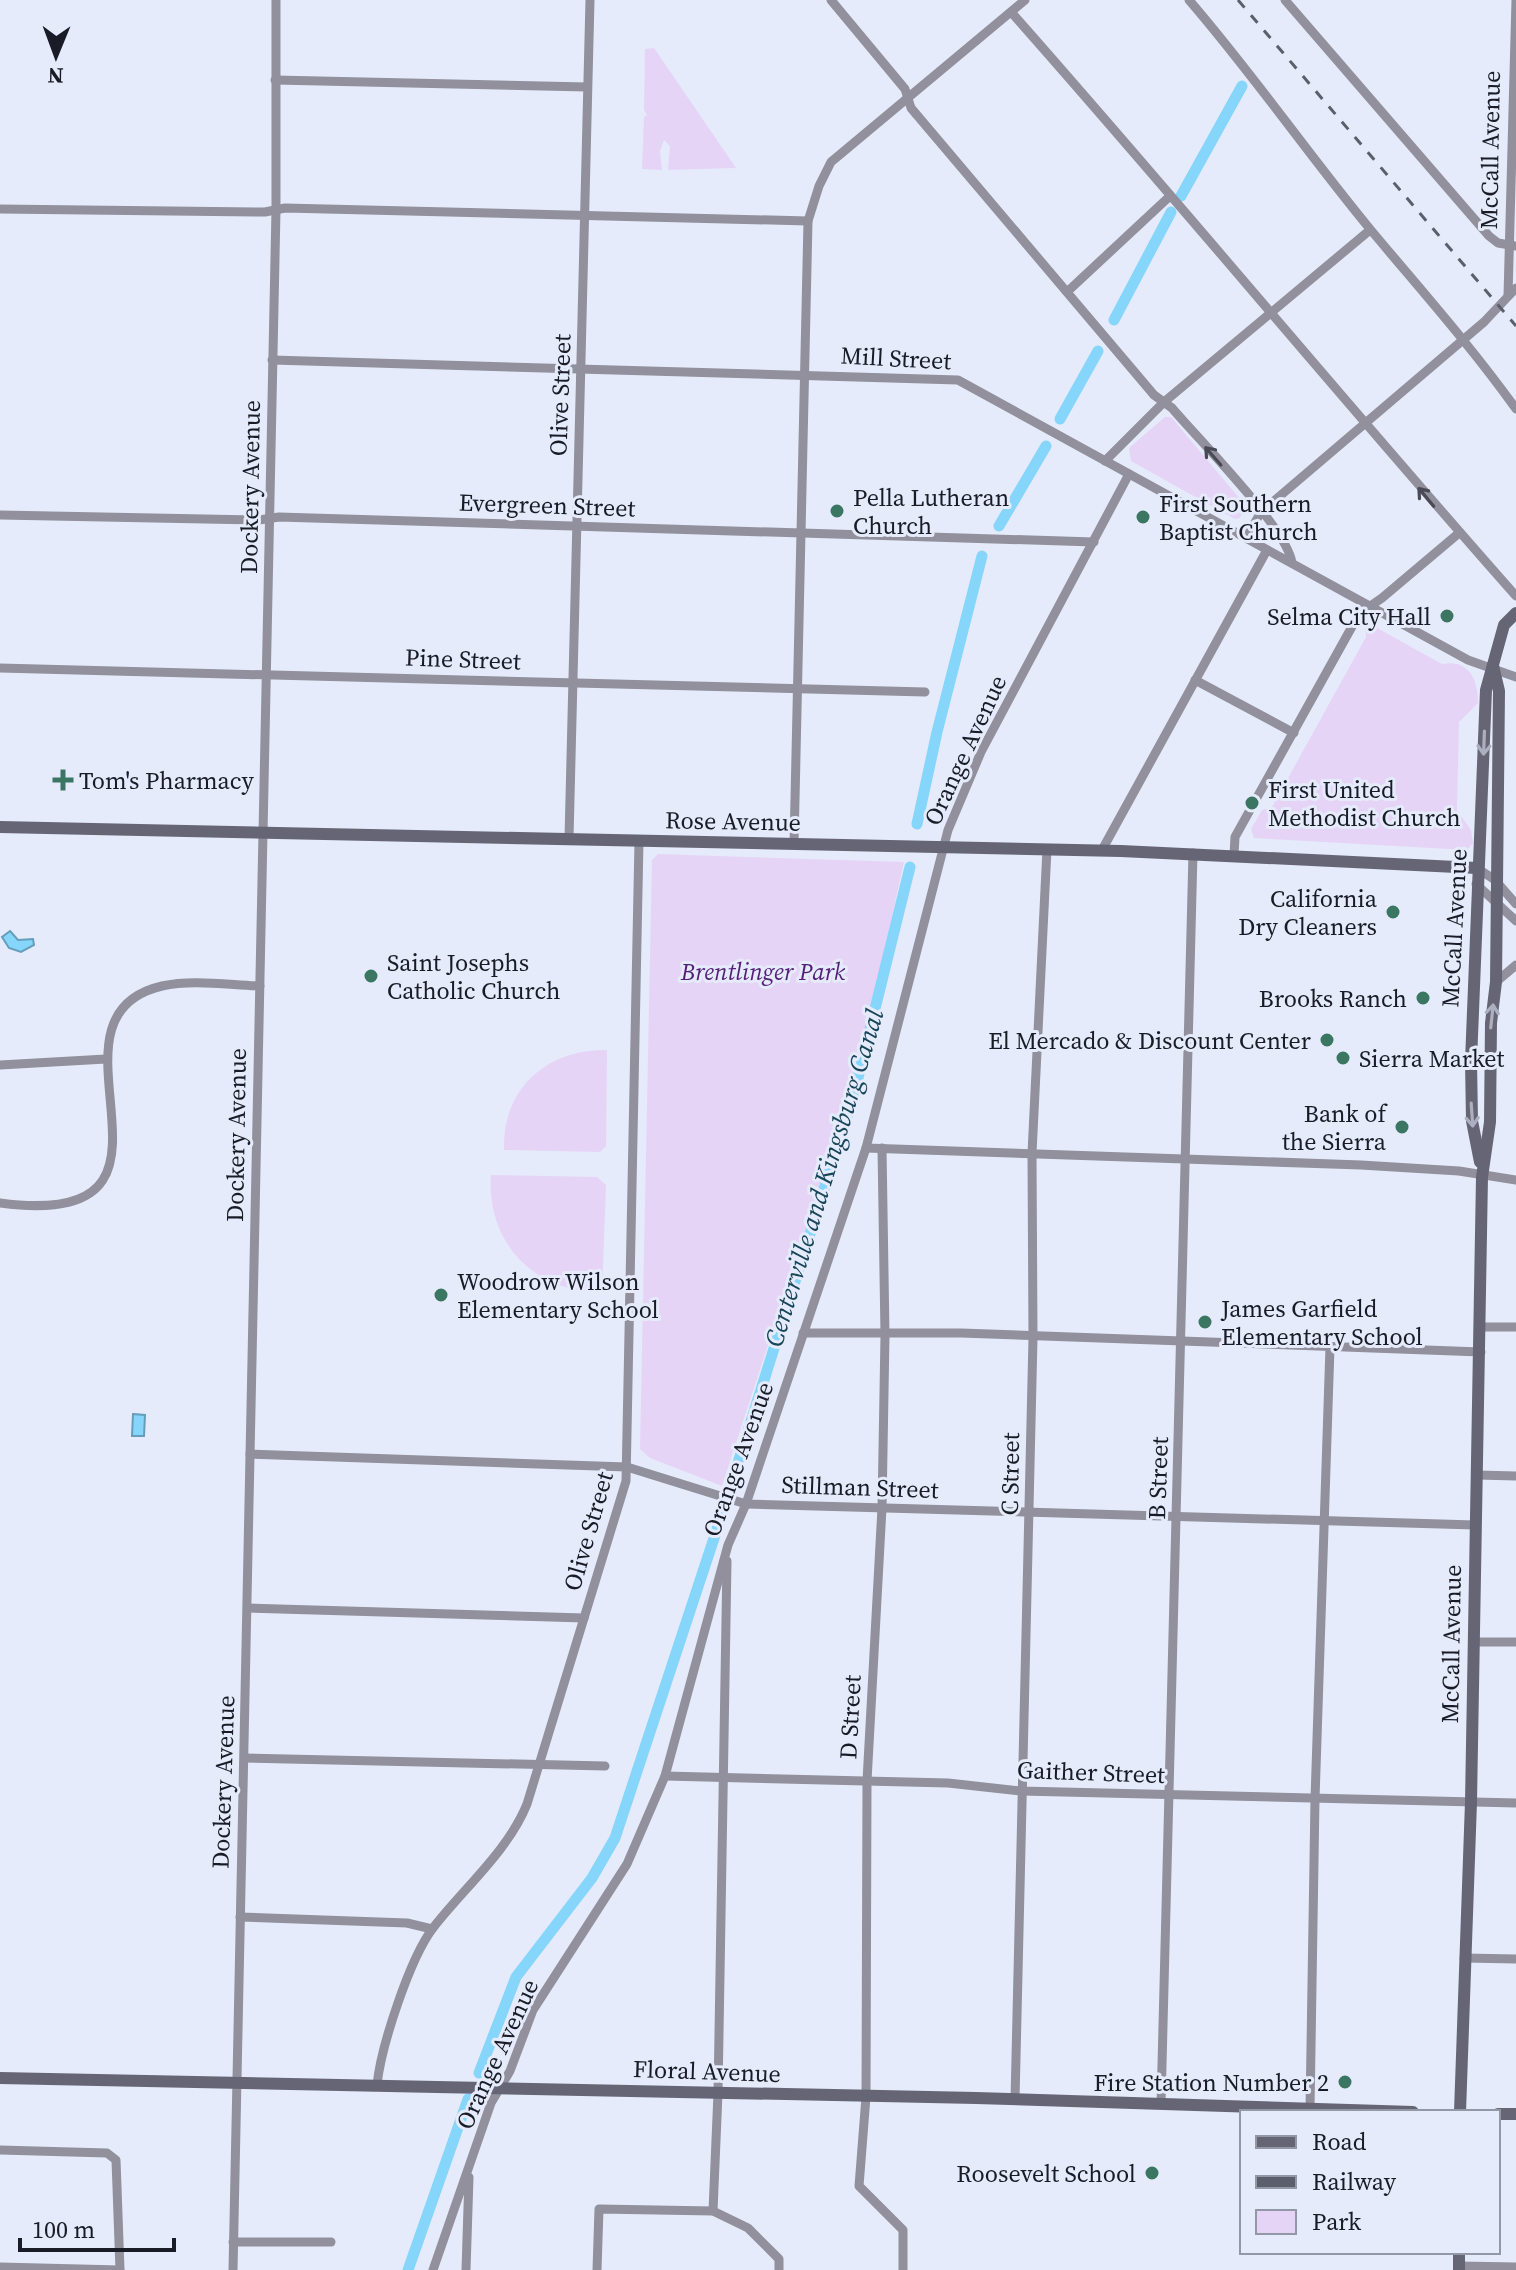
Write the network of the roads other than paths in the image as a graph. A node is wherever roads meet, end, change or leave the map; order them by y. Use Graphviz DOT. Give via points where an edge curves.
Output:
graph roads {
  1 [pos="276,0"];
  2 [pos="590,0"];
  3 [pos="831,0"];
  4 [pos="1025,0"];
  5 [pos="1189,0"];
  6 [pos="1285,0"];
  7 [pos="1516,0"];
  8 [pos="1011,12"];
  9 [pos="275,80"];
  10 [pos="587,87"];
  11 [pos="908,99"];
  12 [pos="1170,196"];
  13 [pos="1514,196"];
  14 [pos="0,209"];
  15 [pos="276,210"];
  16 [pos="584,215"];
  17 [pos="808,221"];
  18 [pos="1370,230"];
  19 [pos="1513,246"];
  20 [pos="1516,288"];
  21 [pos="1067,292"];
  22 [pos="1511,299"];
  23 [pos="1269,314"];
  24 [pos="1464,339"];
  25 [pos="272,360"];
  26 [pos="580,369"];
  27 [pos="804,375"];
  28 [pos="1164,402"];
  29 [pos="1516,409"];
  30 [pos="1365,424"];
  31 [pos="1105,461"];
  32 [pos="1129,474"];
  33 [pos="1261,512"];
  34 [pos="0,515"];
  35 [pos="269,519"];
  36 [pos="575,526"];
  37 [pos="801,532"];
  38 [pos="1459,533"];
  39 [pos="1246,538"];
  40 [pos="1094,542"];
  41 [pos="1267,550"];
  42 [pos="1292,563"];
  43 [pos="1516,596"];
  44 [pos="1369,606"];
  45 [pos="1516,613"];
  46 [pos="1493,666"];
  47 [pos="0,668"];
  48 [pos="266,673"];
  49 [pos="1516,677"];
  50 [pos="1195,680"];
  51 [pos="572,682"];
  52 [pos="796,688"];
  53 [pos="925,692"];
  54 [pos="1294,733"];
  55 [pos="0,827"];
  56 [pos="263,831"];
  57 [pos="569,838"];
  58 [pos="639,841"];
  59 [pos="794,844"];
  60 [pos="943,846"];
  61 [pos="1047,849"];
  62 [pos="1102,850"];
  63 [pos="1193,853"];
  64 [pos="1234,855"];
  65 [pos="1471,869"];
  66 [pos="1495,880"];
  67 [pos="1476,884"];
  68 [pos="1494,897"];
  69 [pos="1516,904"];
  70 [pos="1516,921"];
  71 [pos="1516,965"];
  72 [pos="1496,982"];
  73 [pos="260,986"];
  74 [pos="106,1059"];
  75 [pos="0,1065"];
  76 [pos="866,1148"];
  77 [pos="882,1148"];
  78 [pos="1032,1153"];
  79 [pos="1186,1160"];
  80 [pos="1482,1177"];
  81 [pos="1516,1180"];
  82 [pos="0,1203"];
  83 [pos="1481,1327"];
  84 [pos="1516,1327"];
  85 [pos="803,1333"];
  86 [pos="885,1335"];
  87 [pos="1033,1338"];
  88 [pos="1182,1343"];
  89 [pos="1330,1347"];
  90 [pos="1481,1352"];
  91 [pos="250,1454"];
  92 [pos="627,1467"];
  93 [pos="1477,1475"];
  94 [pos="1516,1476"];
  95 [pos="746,1504"];
  96 [pos="882,1508"];
  97 [pos="1029,1512"];
  98 [pos="1177,1517"];
  99 [pos="1325,1520"];
  100 [pos="1475,1525"];
  101 [pos="728,1545"];
  102 [pos="248,1608"];
  103 [pos="584,1618"];
  104 [pos="1473,1642"];
  105 [pos="1516,1642"];
  106 [pos="245,1758"];
  107 [pos="541,1765"];
  108 [pos="605,1766"];
  109 [pos="665,1776"];
  110 [pos="722,1777"];
  111 [pos="867,1781"];
  112 [pos="1021,1791"];
  113 [pos="1169,1794"];
  114 [pos="1315,1799"];
  115 [pos="1471,1802"];
  116 [pos="1516,1803"];
  117 [pos="240,1917"];
  118 [pos="432,1929"];
  119 [pos="1464,1958"];
  120 [pos="1516,1959"];
  121 [pos="0,2078"];
  122 [pos="236,2082"];
  123 [pos="377,2085"];
  124 [pos="501,2088"];
  125 [pos="718,2093"];
  126 [pos="866,2097"];
  127 [pos="1015,2100"];
  128 [pos="1161,2104"];
  129 [pos="1310,2109"];
  130 [pos="1344,2110"];
  131 [pos="1460,2110"];
  132 [pos="0,2150"];
  133 [pos="469,2165"];
  134 [pos="713,2211"];
  135 [pos="233,2242"];
  136 [pos="331,2242"];
  137 [pos="0,2267"];
  138 [pos="1516,2267"];
  139 [pos="1459,2268"];
  140 [pos="29,2269"];
  141 [pos="120,2270"];
  142 [pos="233,2270"];
  143 [pos="433,2270"];
  144 [pos="466,2270"];
  145 [pos="597,2270"];
  146 [pos="779,2270"];
  147 [pos="903,2270"];
  1 -- 9 [label="street, Dockery Avenue"];
  2 -- 10 [label="street, Olive Street"];
  3 -- 11 [label="street"];
  4 -- 8 [label="street"];
  5 -- 18 [label="street" via="1263,87"];
  6 -- 19 [label="street" via="1489,236"];
  7 -- 13 [label="street, McCall Avenue"];
  8 -- 11 [label="street"];
  8 -- 12 [label="street"];
  9 -- 10 [label="street"];
  9 -- 15 [label="street, Dockery Avenue"];
  10 -- 16 [label="street, Olive Street"];
  11 -- 17 [label="street" via="831,162"];
  11 -- 21 [label="street"];
  12 -- 21 [label="street"];
  12 -- 23 [label="street"];
  13 -- 19 [label="street, McCall Avenue"];
  14 -- 15 [label="street"];
  15 -- 16 [label="street"];
  15 -- 25 [label="street, Dockery Avenue"];
  16 -- 17 [label="street"];
  16 -- 26 [label="street, Olive Street"];
  17 -- 27 [label="street"];
  18 -- 23 [label="street"];
  18 -- 24 [label="street"];
  19 -- 22 [label="street, McCall Avenue"];
  20 -- 22 [label="street"];
  21 -- 28 [label="street"];
  22 -- 24 [label="street"];
  23 -- 28 [label="street"];
  23 -- 30 [label="street"];
  24 -- 29 [label="street"];
  24 -- 30 [label="street"];
  25 -- 26 [label="street, Mill Street"];
  25 -- 35 [label="street, Dockery Avenue"];
  26 -- 27 [label="street, Mill Street"];
  26 -- 36 [label="street, Olive Street"];
  27 -- 31 [label="street, Mill Street" via="958,380"];
  27 -- 37 [label="street"];
  28 -- 31 [label="street"];
  33 -- 28 [label="street, one-way"];
  30 -- 33 [label="street"];
  38 -- 30 [label="street, one-way"];
  31 -- 32 [label="street, Mill Street"];
  32 -- 39 [label="street, Mill Street"];
  32 -- 40 [label="street, Orange Avenue"];
  33 -- 39 [label="street"];
  33 -- 42 [label="street" via="1290,550"];
  34 -- 35 [label="street, Evergreen Street"];
  35 -- 36 [label="street, Evergreen Street"];
  35 -- 48 [label="street, Dockery Avenue"];
  36 -- 37 [label="street, Evergreen Street"];
  36 -- 51 [label="street, Olive Street"];
  37 -- 40 [label="street, Evergreen Street"];
  37 -- 52 [label="street"];
  38 -- 43 [label="street"];
  38 -- 44 [label="street"];
  39 -- 41 [label="street, Mill Street"];
  40 -- 60 [label="street, Orange Avenue" via="981,752"];
  41 -- 42 [label="street, Mill Street"];
  41 -- 50 [label="street"];
  42 -- 44 [label="street, Mill Street"];
  44 -- 46 [label="street, Mill Street" via="1468,660"];
  44 -- 54 [label="street" via="1359,614"];
  45 -- 46 [label="street" via="1504,625"];
  46 -- 49 [label="street, Mill Street"];
  46 -- 65 [label="street, McCall Avenue, one-way" via="1486,690"];
  46 -- 66 [label="street, McCall Avenue" via="1499,691"];
  47 -- 48 [label="street, Pine Street"];
  48 -- 51 [label="street, Pine Street"];
  48 -- 56 [label="street, Dockery Avenue"];
  50 -- 54 [label="street"];
  50 -- 62 [label="street"];
  51 -- 52 [label="street, Pine Street"];
  51 -- 57 [label="street, Olive Street"];
  52 -- 53 [label="street, Pine Street"];
  52 -- 59 [label="street"];
  54 -- 64 [label="street" via="1235,837"];
  55 -- 56 [label="street, Rose Avenue"];
  56 -- 57 [label="street, Rose Avenue"];
  56 -- 73 [label="street, Dockery Avenue"];
  57 -- 58 [label="street, Rose Avenue"];
  58 -- 59 [label="street, Rose Avenue"];
  58 -- 92 [label="street, Olive Street"];
  59 -- 60 [label="street, Rose Avenue"];
  60 -- 61 [label="street, Rose Avenue"];
  60 -- 76 [label="street, Orange Avenue"];
  61 -- 62 [label="street, Rose Avenue"];
  61 -- 78 [label="street, C Street"];
  62 -- 63 [label="street, Rose Avenue"];
  63 -- 64 [label="street, Rose Avenue"];
  63 -- 79 [label="street, B Street"];
  64 -- 65 [label="street, Rose Avenue"];
  65 -- 66 [label="street"];
  65 -- 67 [label="street"];
  66 -- 68 [label="street, McCall Avenue"];
  66 -- 69 [label="street"];
  67 -- 68 [label="street"];
  67 -- 80 [label="street, McCall Avenue, one-way" via="1471,1106"];
  68 -- 70 [label="street"];
  68 -- 72 [label="street, McCall Avenue"];
  71 -- 72 [label="street"];
  80 -- 72 [label="street, McCall Avenue, one-way" via="1490,1122"];
  73 -- 74 [label="street" via="171,984 142,993 114,1020"];
  73 -- 91 [label="street, Dockery Avenue"];
  74 -- 75 [label="street"];
  74 -- 82 [label="street" via="115,1143 102,1179 86,1195 64,1204"];
  76 -- 77 [label="street"];
  76 -- 85 [label="street, Orange Avenue"];
  77 -- 78 [label="street"];
  77 -- 86 [label="street, D Street"];
  78 -- 79 [label="street"];
  78 -- 87 [label="street, C Street"];
  79 -- 80 [label="street" via="1459,1171"];
  79 -- 88 [label="street, B Street"];
  80 -- 81 [label="street"];
  80 -- 83 [label="street, McCall Avenue"];
  83 -- 84 [label="street"];
  83 -- 90 [label="street, McCall Avenue"];
  85 -- 86 [label="street"];
  85 -- 95 [label="street, Orange Avenue"];
  86 -- 87 [label="street"];
  86 -- 96 [label="street, D Street"];
  87 -- 88 [label="street"];
  87 -- 97 [label="street, C Street"];
  88 -- 89 [label="street"];
  88 -- 98 [label="street, B Street"];
  89 -- 90 [label="street"];
  89 -- 99 [label="street"];
  90 -- 93 [label="street, McCall Avenue"];
  91 -- 92 [label="street, Stillman Street"];
  91 -- 102 [label="street, Dockery Avenue"];
  92 -- 95 [label="street, Stillman Street"];
  92 -- 103 [label="street, Olive Street" via="624,1494"];
  93 -- 94 [label="street"];
  93 -- 100 [label="street, McCall Avenue"];
  95 -- 96 [label="street, Stillman Street"];
  95 -- 101 [label="street, Orange Avenue"];
  96 -- 97 [label="street, Stillman Street"];
  96 -- 111 [label="street, D Street"];
  97 -- 98 [label="street, Stillman Street"];
  97 -- 112 [label="street, C Street"];
  98 -- 99 [label="street, Stillman Street"];
  98 -- 113 [label="street, B Street"];
  99 -- 100 [label="street, Stillman Street"];
  99 -- 114 [label="street"];
  100 -- 104 [label="street, McCall Avenue"];
  101 -- 109 [label="street, Orange Avenue"];
  101 -- 110 [label="street"];
  102 -- 103 [label="street"];
  102 -- 106 [label="street, Dockery Avenue"];
  103 -- 107 [label="street, Olive Street"];
  104 -- 105 [label="street"];
  104 -- 115 [label="street, McCall Avenue"];
  106 -- 107 [label="street"];
  106 -- 117 [label="street, Dockery Avenue"];
  107 -- 108 [label="street"];
  107 -- 118 [label="street, Olive Street" via="515,1828"];
  109 -- 110 [label="street, Gaither Street"];
  109 -- 124 [label="street, Orange Avenue" via="627,1864 533,2010"];
  110 -- 111 [label="street, Gaither Street"];
  110 -- 125 [label="street"];
  111 -- 112 [label="street, Gaither Street"];
  111 -- 126 [label="street, D Street"];
  112 -- 113 [label="street, Gaither Street"];
  112 -- 127 [label="street, C Street"];
  113 -- 114 [label="street, Gaither Street"];
  113 -- 128 [label="street, B Street"];
  114 -- 115 [label="street, Gaither Street"];
  114 -- 129 [label="street"];
  115 -- 116 [label="street, Gaither Street"];
  115 -- 119 [label="street, McCall Avenue"];
  117 -- 118 [label="street" via="407,1923"];
  117 -- 122 [label="street, Dockery Avenue"];
  118 -- 123 [label="street, Olive Street" via="400,2001"];
  119 -- 120 [label="street"];
  119 -- 131 [label="street, McCall Avenue"];
  121 -- 122 [label="street, Floral Avenue"];
  122 -- 123 [label="street, Floral Avenue"];
  122 -- 135 [label="street, Dockery Avenue"];
  123 -- 124 [label="street, Floral Avenue"];
  124 -- 125 [label="street, Floral Avenue"];
  124 -- 133 [label="street, Orange Avenue"];
  125 -- 126 [label="street, Floral Avenue"];
  125 -- 134 [label="street"];
  126 -- 127 [label="street, Floral Avenue"];
  126 -- 147 [label="street, D Street" via="859,2186 903,2230"];
  127 -- 128 [label="street, Floral Avenue"];
  128 -- 129 [label="street, Floral Avenue"];
  129 -- 130 [label="street, Floral Avenue"];
  132 -- 141 [label="street" via="107,2153 116,2160"];
  133 -- 143 [label="street, Orange Avenue"];
  133 -- 144 [label="street"];
  134 -- 145 [label="street" via="599,2209"];
  134 -- 146 [label="street" via="748,2228 779,2259"];
  135 -- 136 [label="street"];
  135 -- 142 [label="street, Dockery Avenue"];
  137 -- 140 [label="street"];
  138 -- 139 [label="street"];
  140 -- 141 [label="street"];
}
